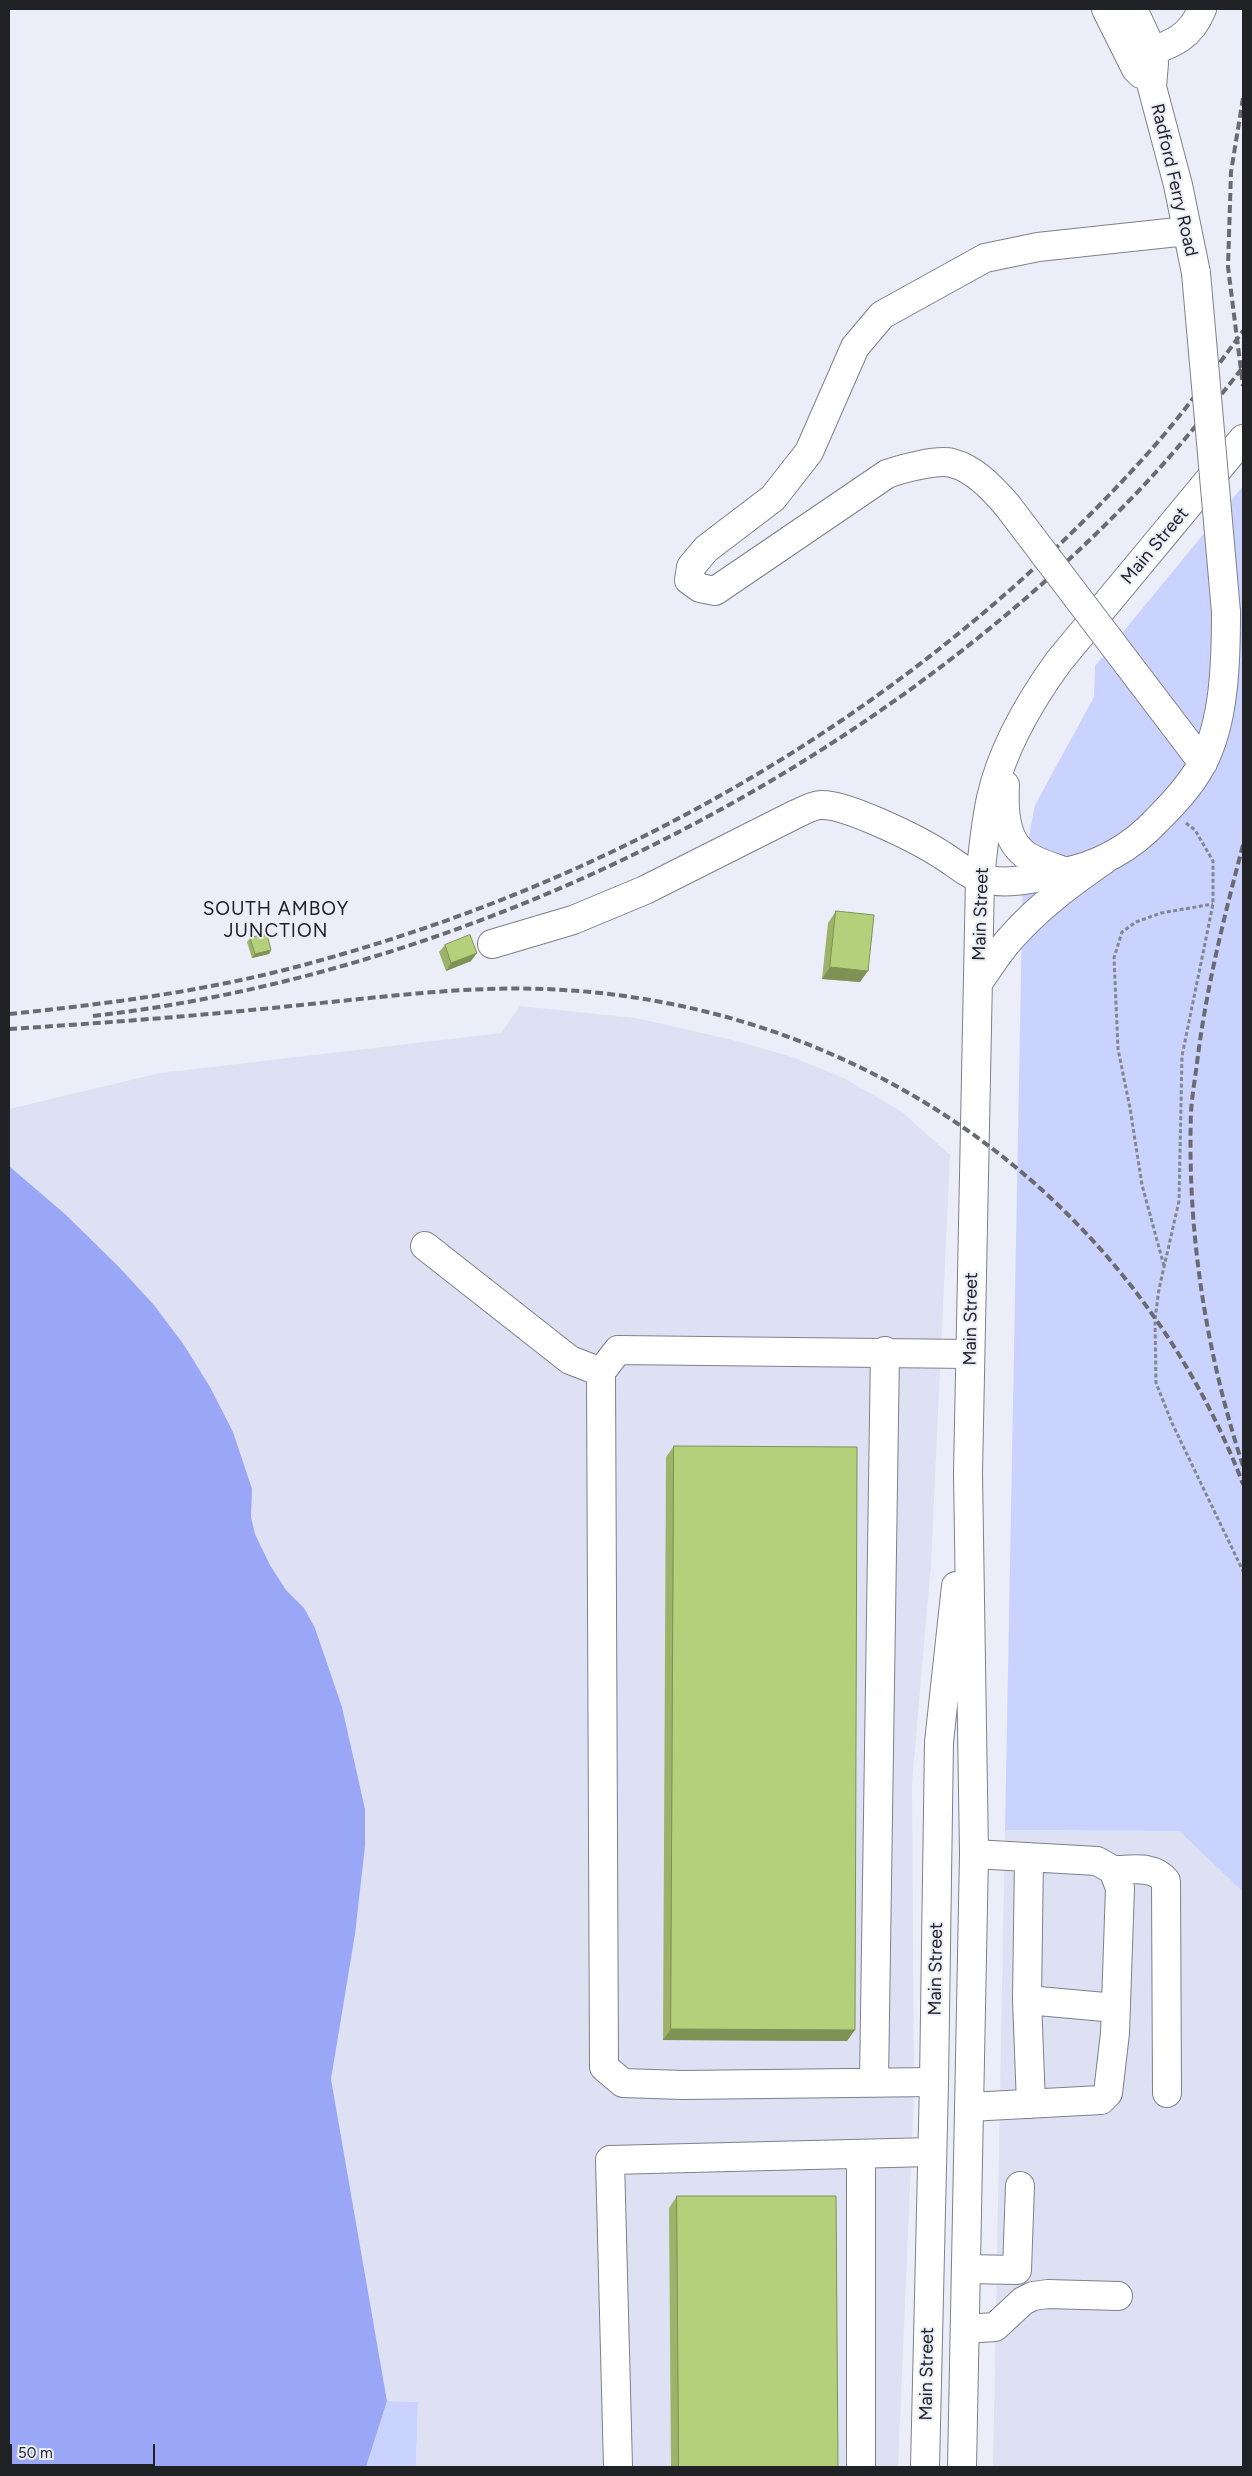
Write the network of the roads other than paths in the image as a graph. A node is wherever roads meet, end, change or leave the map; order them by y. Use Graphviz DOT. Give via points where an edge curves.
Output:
graph roads {
  1 [pos="1106,9"];
  2 [pos="1133,9"];
  3 [pos="1202,9"];
  4 [pos="1142,55"];
  5 [pos="1187,231"];
  6 [pos="1243,439"];
  7 [pos="1007,751"];
  8 [pos="1203,762"];
  9 [pos="1104,860"];
  10 [pos="1067,872"];
  11 [pos="980,878"];
  12 [pos="492,944"];
  13 [pos="978,982"];
  14 [pos="425,1246"];
  15 [pos="885,1351"];
  16 [pos="970,1354"];
  17 [pos="601,1372"];
  18 [pos="968,1473"];
  19 [pos="974,1854"];
  20 [pos="1029,1857"];
  21 [pos="1113,1870"];
  22 [pos="1027,2000"];
  23 [pos="1116,2008"];
  24 [pos="874,2081"];
  25 [pos="934,2082"];
  26 [pos="1167,2093"];
  27 [pos="1031,2104"];
  28 [pos="969,2107"];
  29 [pos="931,2152"];
  30 [pos="861,2154"];
  31 [pos="1020,2186"];
  32 [pos="966,2268"];
  33 [pos="1118,2296"];
  34 [pos="965,2329"];
  35 [pos="618,2467"];
  36 [pos="860,2467"];
  37 [pos="925,2467"];
  38 [pos="962,2467"];
  1 -- 4 [label="main road, Radford Ferry Road"];
  2 -- 4 [label="main road, Radford Ferry Road"];
  3 -- 4 [label="main road" via="1196,24 1184,37"];
  4 -- 5 [label="main road, Radford Ferry Road" via="1136,69 1152,87"];
  5 -- 8 [label="main road, Radford Ferry Road, bridge" via="1196,273 1226,612 1222,689 1215,728"];
  5 -- 8 [label="main road, bridge" via="1038,247 985,258 882,315 854,347 809,452 773,498 706,549 691,567 689,580 700,588 715,591 887,474 914,466 951,462 984,481 1007,505"];
  6 -- 7 [label="main road, Main Street" via="1059,661 1041,686"];
  7 -- 10 [label="main road" via="1004,805 1011,834 1021,851"];
  7 -- 11 [label="main road, Main Street" via="991,796"];
  8 -- 9 [label="main road" via="1168,809 1135,840"];
  9 -- 10 [label="main road"];
  9 -- 13 [label="main road" via="1052,898 1031,918 1011,938"];
  10 -- 11 [label="main road" via="1030,879"];
  11 -- 12 [label="main road" via="929,847 840,806 819,805 636,894 573,920"];
  11 -- 13 [label="main road, Main Street"];
  13 -- 16 [label="main road, Main Street"];
  14 -- 17 [label="main road" via="570,1360"];
  15 -- 16 [label="main road"];
  15 -- 17 [label="main road" via="618,1350"];
  15 -- 24 [label="main road"];
  16 -- 18 [label="main road, Main Street"];
  17 -- 24 [label="main road" via="604,2067 623,2083"];
  18 -- 19 [label="main road, Main Street"];
  18 -- 25 [label="main road, Main Street" via="939,1742"];
  19 -- 20 [label="main road"];
  19 -- 28 [label="main road, Main Street"];
  20 -- 21 [label="main road" via="1097,1860"];
  20 -- 22 [label="main road"];
  21 -- 23 [label="main road" via="1120,1888"];
  21 -- 26 [label="main road" via="1154,1870 1166,1881"];
  22 -- 23 [label="main road"];
  22 -- 27 [label="main road"];
  23 -- 27 [label="main road" via="1108,2093 1101,2100"];
  24 -- 25 [label="main road"];
  25 -- 29 [label="main road, Main Street"];
  27 -- 28 [label="main road"];
  28 -- 32 [label="main road, Main Street"];
  29 -- 30 [label="main road"];
  29 -- 37 [label="main road, Main Street"];
  30 -- 35 [label="main road" via="610,2160"];
  30 -- 36 [label="main road"];
  31 -- 32 [label="main road" via="1017,2270"];
  32 -- 34 [label="main road, Main Street"];
  33 -- 34 [label="main road" via="1033,2296 995,2327"];
  34 -- 38 [label="main road, Main Street"];
}
